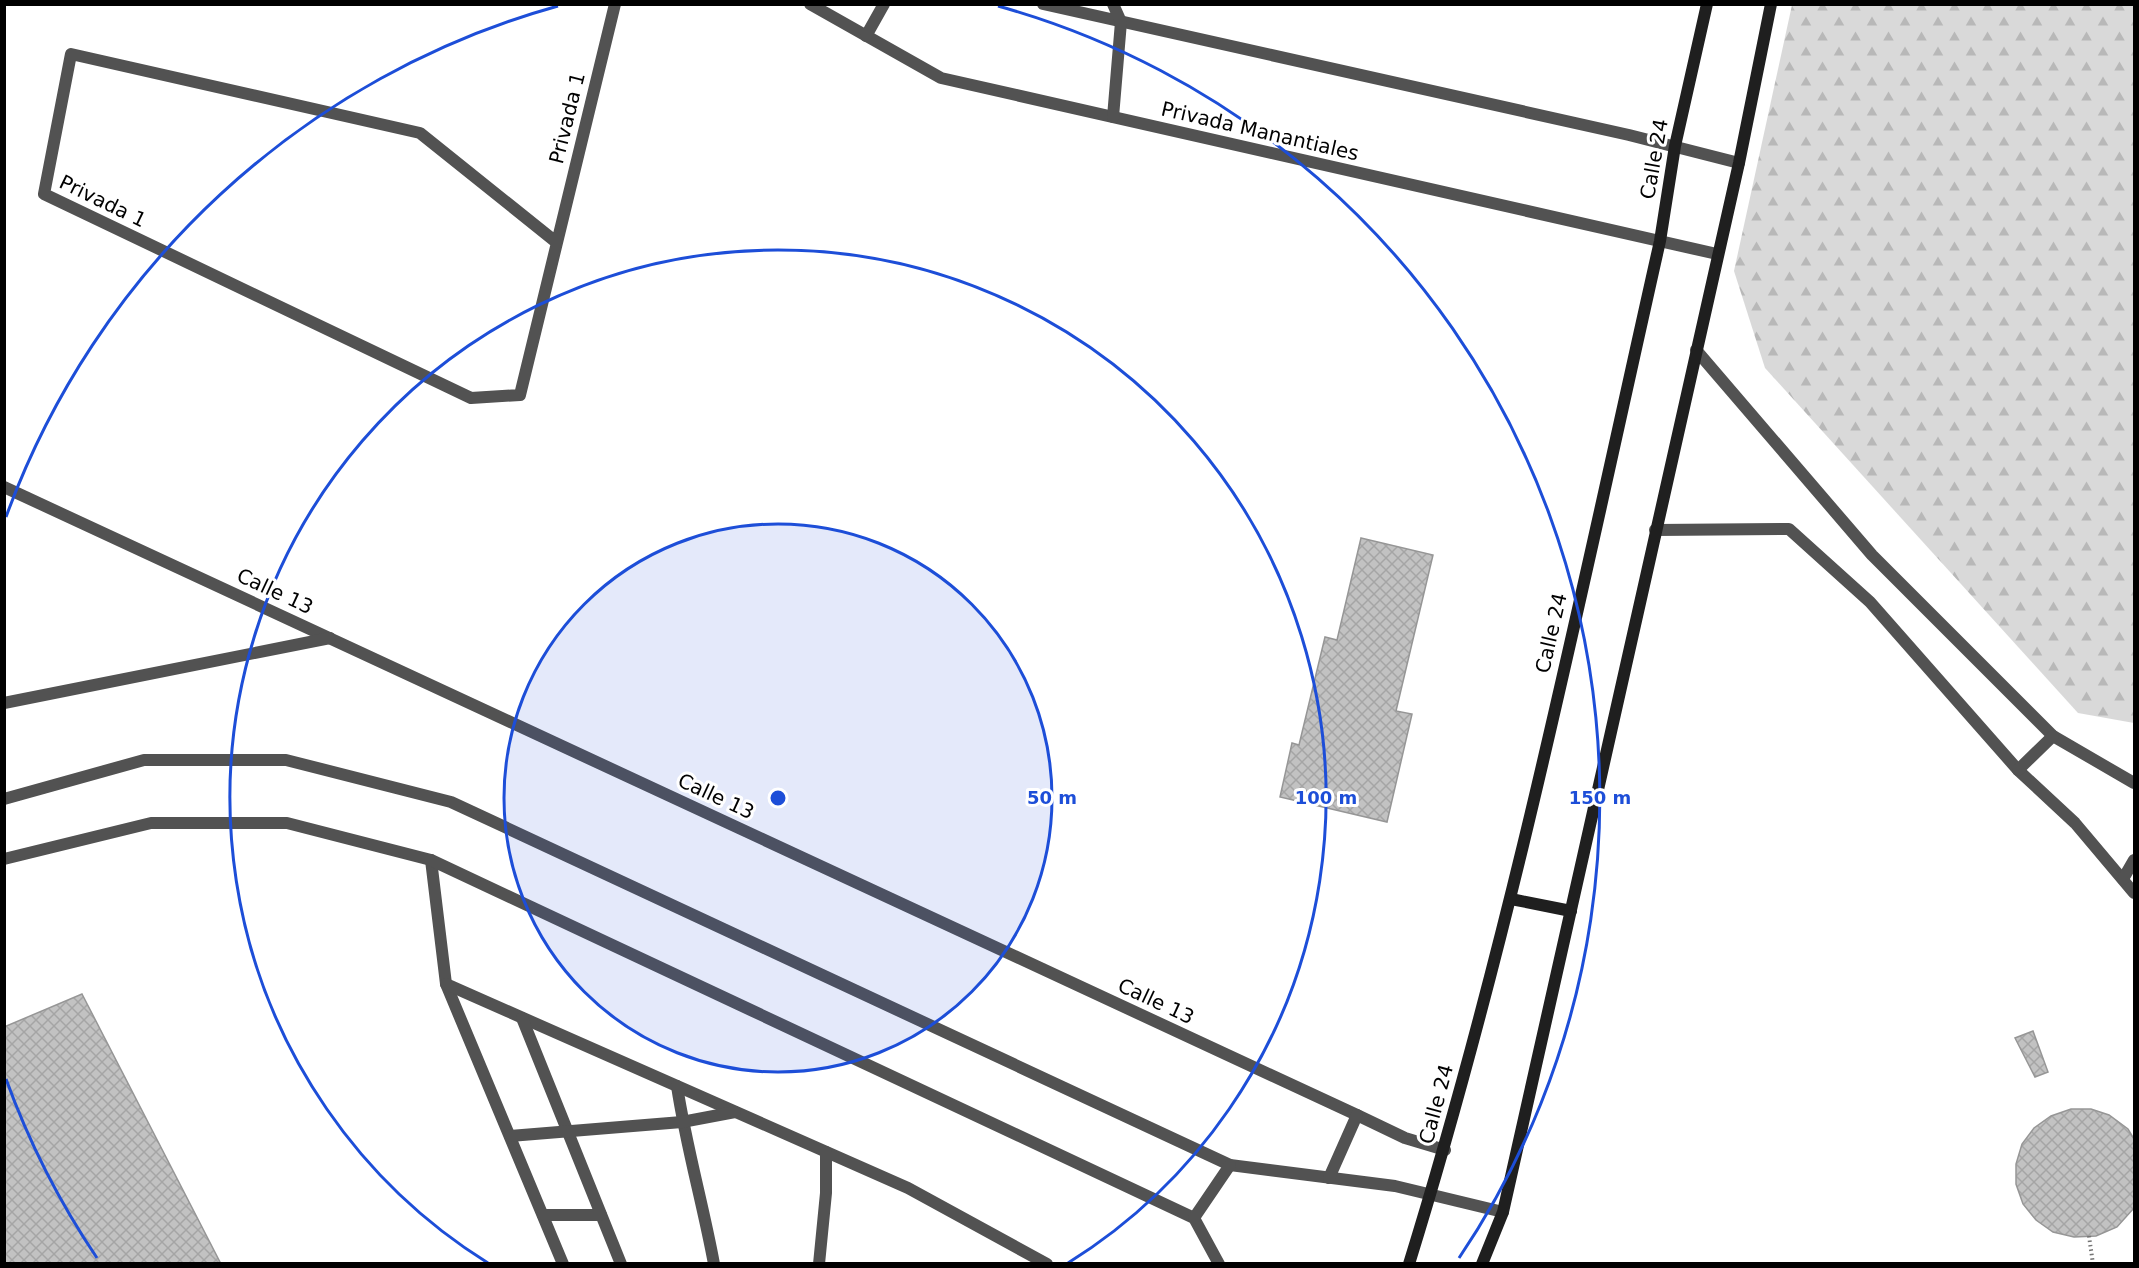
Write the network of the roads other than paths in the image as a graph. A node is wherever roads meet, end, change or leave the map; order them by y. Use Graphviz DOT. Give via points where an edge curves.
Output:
graph roads {
  1 [pos="615,4"];
  2 [pos="810,4"];
  3 [pos="884,4"];
  4 [pos="1043,4"];
  5 [pos="1113,4"];
  6 [pos="1707,4"];
  7 [pos="1771,4"];
  8 [pos="1121,22"];
  9 [pos="866,36"];
  10 [pos="1113,117"];
  11 [pos="1675,146"];
  12 [pos="1738,163"];
  13 [pos="1660,241"];
  14 [pos="556,242"];
  15 [pos="1717,254"];
  16 [pos="1696,350"];
  17 [pos="4,487"];
  18 [pos="1655,530"];
  19 [pos="330,638"];
  20 [pos="4,703"];
  21 [pos="2053,736"];
  22 [pos="2018,770"];
  23 [pos="2134,783"];
  24 [pos="4,799"];
  25 [pos="4,859"];
  26 [pos="431,860"];
  27 [pos="2134,860"];
  28 [pos="2123,879"];
  29 [pos="2134,893"];
  30 [pos="1511,899"];
  31 [pos="1571,911"];
  32 [pos="446,984"];
  33 [pos="522,1017"];
  34 [pos="677,1086"];
  35 [pos="735,1112"];
  36 [pos="1356,1115"];
  37 [pos="682,1122"];
  38 [pos="567,1131"];
  39 [pos="510,1136"];
  40 [pos="1445,1150"];
  41 [pos="826,1152"];
  42 [pos="1230,1165"];
  43 [pos="1329,1178"];
  44 [pos="1431,1194"];
  45 [pos="1503,1212"];
  46 [pos="543,1215"];
  47 [pos="601,1215"];
  48 [pos="1194,1218"];
  49 [pos="563,1263"];
  50 [pos="621,1263"];
  51 [pos="714,1263"];
  52 [pos="819,1263"];
  53 [pos="1047,1263"];
  54 [pos="1219,1263"];
  55 [pos="1409,1263"];
  56 [pos="1482,1263"];
  1 -- 14 [label="street, Privada 1"];
  2 -- 9 [label="street, Privada Manantiales"];
  3 -- 9 [label="street"];
  4 -- 8 [label="street"];
  5 -- 8 [label="street"];
  6 -- 11 [label="main road, Calle 24"];
  7 -- 12 [label="main road"];
  8 -- 10 [label="street"];
  8 -- 11 [label="street"];
  9 -- 10 [label="street, Privada Manantiales" via="941,78"];
  10 -- 13 [label="street, Privada Manantiales"];
  11 -- 12 [label="street"];
  11 -- 13 [label="main road, Calle 24"];
  12 -- 15 [label="main road"];
  13 -- 15 [label="street, Privada Manantiales"];
  13 -- 30 [label="main road, Calle 24"];
  14 -- 14 [label="street, Privada 1" via="519,395 471,398 44,194 71,54 420,133"];
  15 -- 16 [label="main road"];
  16 -- 18 [label="main road"];
  16 -- 21 [label="street" via="1872,555"];
  17 -- 19 [label="street, Calle 13"];
  18 -- 22 [label="street" via="1789,529 1870,602"];
  18 -- 31 [label="main road"];
  19 -- 20 [label="street"];
  19 -- 36 [label="street, Calle 13"];
  21 -- 22 [label="street"];
  21 -- 23 [label="street"];
  22 -- 28 [label="street" via="2075,824"];
  24 -- 42 [label="street" via="144,760 285,760 451,802"];
  25 -- 26 [label="street" via="151,824 287,824"];
  26 -- 32 [label="street"];
  26 -- 48 [label="street"];
  27 -- 28 [label="street"];
  28 -- 29 [label="street"];
  30 -- 31 [label="main road"];
  30 -- 40 [label="main road, Calle 24"];
  31 -- 45 [label="main road"];
  32 -- 33 [label="street"];
  32 -- 39 [label="street"];
  33 -- 34 [label="street"];
  33 -- 38 [label="street"];
  34 -- 35 [label="street"];
  34 -- 37 [label="street"];
  35 -- 37 [label="street"];
  35 -- 41 [label="street"];
  36 -- 40 [label="street, Calle 13" via="1406,1138"];
  36 -- 43 [label="street"];
  37 -- 38 [label="street"];
  37 -- 51 [label="street"];
  38 -- 39 [label="street"];
  38 -- 47 [label="street"];
  39 -- 46 [label="street"];
  40 -- 44 [label="main road, Calle 24"];
  41 -- 52 [label="street"];
  41 -- 53 [label="street" via="908,1188"];
  42 -- 43 [label="street"];
  42 -- 48 [label="street"];
  43 -- 44 [label="street"];
  44 -- 45 [label="street"];
  44 -- 55 [label="main road, Calle 24"];
  45 -- 56 [label="main road"];
  46 -- 47 [label="street"];
  46 -- 49 [label="street"];
  47 -- 50 [label="street"];
  48 -- 54 [label="street"];
}
